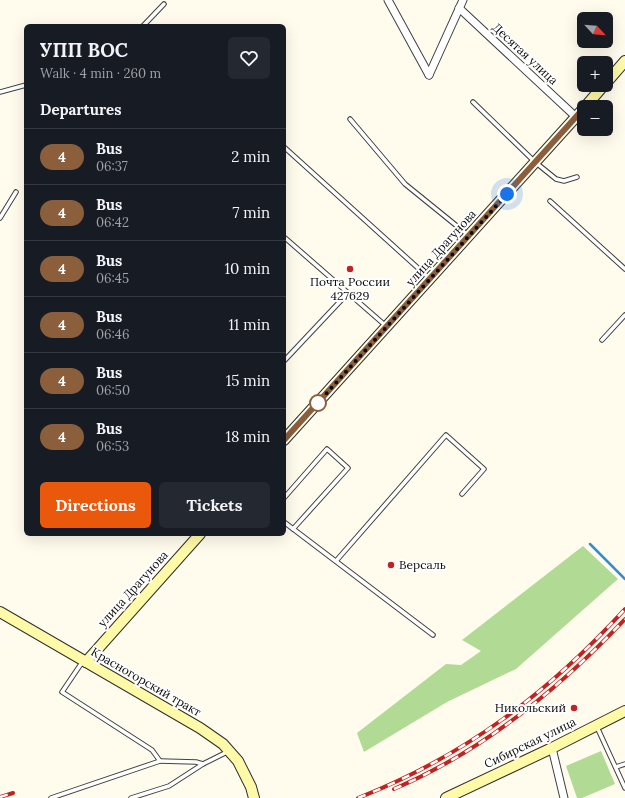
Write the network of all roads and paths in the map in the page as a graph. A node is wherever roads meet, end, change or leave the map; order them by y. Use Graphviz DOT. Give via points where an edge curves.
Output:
graph roads {
  1 [pos="388,0"];
  2 [pos="463,0"];
  3 [pos="164,4"];
  4 [pos="459,8"];
  5 [pos="145,24"];
  6 [pos="625,61"];
  7 [pos="613,75"];
  8 [pos="24,86"];
  9 [pos="0,92"];
  10 [pos="598,92"];
  11 [pos="591,100"];
  12 [pos="473,102"];
  13 [pos="576,117"];
  14 [pos="350,119"];
  15 [pos="286,149"];
  16 [pos="535,162"];
  17 [pos="576,177"];
  18 [pos="16,192"];
  19 [pos="550,201"];
  20 [pos="0,218"];
  21 [pos="469,236"];
  22 [pos="286,239"];
  23 [pos="625,269"];
  24 [pos="430,279"];
  25 [pos="348,293"];
  26 [pos="625,315"];
  27 [pos="387,326"];
  28 [pos="602,340"];
  29 [pos="286,359"];
  30 [pos="286,438"];
  31 [pos="462,494"];
  32 [pos="286,496"];
  33 [pos="286,524"];
  34 [pos="293,529"];
  35 [pos="198,536"];
  36 [pos="336,561"];
  37 [pos="0,612"];
  38 [pos="433,635"];
  39 [pos="85,661"];
  40 [pos="625,711"];
  41 [pos="596,726"];
  42 [pos="552,748"];
  43 [pos="230,751"];
  44 [pos="160,761"];
  45 [pos="203,764"];
  46 [pos="625,764"];
  47 [pos="616,767"];
  48 [pos="625,788"];
  49 [pos="52,798"];
  50 [pos="131,798"];
  51 [pos="254,798"];
  52 [pos="446,798"];
  53 [pos="564,798"];
  1 -- 4 [label="street" via="429,75"];
  2 -- 4 [label="street"];
  3 -- 5 [label="lane"];
  4 -- 13 [label="street, Десятая улица"];
  6 -- 7 [label="main road"];
  8 -- 9 [label="lane"];
  10 -- 11 [label="main road, улица Драгунова"];
  12 -- 16 [label="lane"];
  13 -- 16 [label="main road, улица Драгунова"];
  14 -- 21 [label="lane" via="405,184"];
  15 -- 24 [label="lane"];
  16 -- 17 [label="lane" via="556,179 564,181"];
  16 -- 21 [label="main road, улица Драгунова"];
  18 -- 20 [label="lane"];
  19 -- 23 [label="lane"];
  21 -- 24 [label="main road, улица Драгунова"];
  22 -- 25 [label="lane"];
  24 -- 27 [label="main road, улица Драгунова"];
  25 -- 27 [label="lane"];
  25 -- 29 [label="lane"];
  26 -- 28 [label="lane"];
  27 -- 30 [label="main road, улица Драгунова"];
  31 -- 36 [label="lane" via="484,469 446,435"];
  32 -- 34 [label="lane" via="327,449 348,468"];
  33 -- 34 [label="lane"];
  34 -- 36 [label="lane"];
  35 -- 39 [label="main road, улица Драгунова"];
  36 -- 38 [label="lane"];
  37 -- 39 [label="main road, Красногорский тракт"];
  39 -- 43 [label="main road, Красногорский тракт" via="200,728"];
  39 -- 44 [label="lane" via="62,692 152,750"];
  40 -- 41 [label="main road, Сибирская улица"];
  41 -- 42 [label="main road, Сибирская улица"];
  41 -- 47 [label="lane"];
  42 -- 52 [label="main road, Сибирская улица"];
  42 -- 53 [label="street"];
  43 -- 45 [label="lane"];
  43 -- 51 [label="main road, Красногорский тракт" via="238,760"];
  44 -- 45 [label="lane"];
  44 -- 49 [label="lane"];
  45 -- 50 [label="lane" via="169,786"];
  46 -- 47 [label="lane"];
  47 -- 48 [label="lane"];
}
